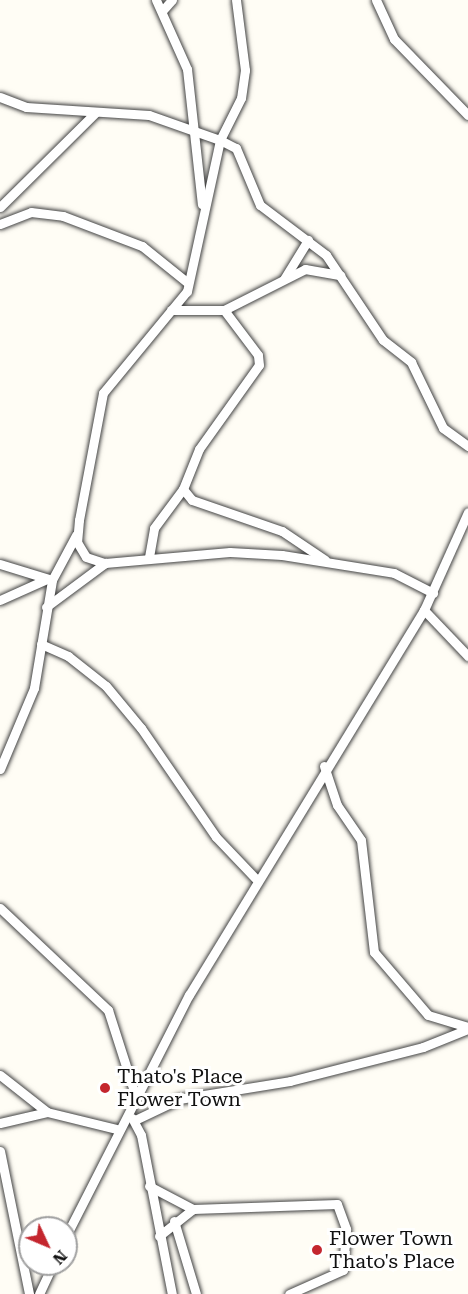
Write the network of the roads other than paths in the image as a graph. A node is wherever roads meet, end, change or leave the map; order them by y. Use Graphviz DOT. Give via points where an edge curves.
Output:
graph roads {
  1 [pos="156,0"];
  2 [pos="172,0"];
  3 [pos="236,0"];
  4 [pos="376,0"];
  5 [pos="162,11"];
  6 [pos="0,97"];
  7 [pos="95,113"];
  8 [pos="468,115"];
  9 [pos="196,128"];
  10 [pos="220,141"];
  11 [pos="0,207"];
  12 [pos="203,210"];
  13 [pos="0,224"];
  14 [pos="308,240"];
  15 [pos="342,276"];
  16 [pos="284,281"];
  17 [pos="188,283"];
  18 [pos="171,310"];
  19 [pos="224,310"];
  20 [pos="468,446"];
  21 [pos="183,489"];
  22 [pos="468,512"];
  23 [pos="78,532"];
  24 [pos="149,557"];
  25 [pos="327,561"];
  26 [pos="105,563"];
  27 [pos="0,564"];
  28 [pos="49,579"];
  29 [pos="433,593"];
  30 [pos="0,600"];
  31 [pos="46,607"];
  32 [pos="424,610"];
  33 [pos="41,644"];
  34 [pos="468,656"];
  35 [pos="324,766"];
  36 [pos="0,770"];
  37 [pos="256,879"];
  38 [pos="0,908"];
  39 [pos="468,1028"];
  40 [pos="0,1075"];
  41 [pos="135,1094"];
  42 [pos="48,1112"];
  43 [pos="124,1115"];
  44 [pos="135,1120"];
  45 [pos="0,1123"];
  46 [pos="116,1129"];
  47 [pos="0,1151"];
  48 [pos="149,1186"];
  49 [pos="193,1209"];
  50 [pos="75,1216"];
  51 [pos="174,1221"];
  52 [pos="159,1236"];
  53 [pos="47,1276"];
  54 [pos="29,1294"];
  55 [pos="39,1294"];
  56 [pos="172,1294"];
  57 [pos="196,1294"];
  58 [pos="289,1294"];
  1 -- 5 [label="street"];
  2 -- 5 [label="street"];
  3 -- 10 [label="street" via="245,70 241,98"];
  4 -- 8 [label="street" via="394,39"];
  5 -- 9 [label="street" via="188,69"];
  6 -- 7 [label="street" via="26,107"];
  7 -- 9 [label="street" via="149,115"];
  7 -- 11 [label="street"];
  9 -- 10 [label="street"];
  9 -- 12 [label="street"];
  10 -- 12 [label="street"];
  10 -- 14 [label="street" via="236,148 260,205"];
  12 -- 17 [label="street"];
  13 -- 17 [label="street" via="31,212 63,216 142,246"];
  14 -- 15 [label="street"];
  14 -- 16 [label="street"];
  15 -- 16 [label="street" via="305,269"];
  15 -- 20 [label="street" via="383,340 411,362 443,428"];
  16 -- 19 [label="street"];
  17 -- 18 [label="street"];
  18 -- 19 [label="street"];
  18 -- 23 [label="street" via="103,393"];
  19 -- 21 [label="street" via="260,363 199,449"];
  21 -- 24 [label="street" via="153,528"];
  21 -- 25 [label="street" via="201,504 282,531"];
  22 -- 29 [label="street"];
  23 -- 26 [label="street" via="86,557"];
  23 -- 28 [label="street"];
  24 -- 25 [label="street" via="230,552"];
  24 -- 26 [label="street"];
  25 -- 29 [label="street" via="394,573"];
  26 -- 31 [label="street"];
  27 -- 28 [label="street"];
  28 -- 30 [label="street"];
  28 -- 31 [label="street"];
  29 -- 32 [label="street"];
  31 -- 33 [label="street"];
  32 -- 34 [label="street"];
  32 -- 35 [label="street"];
  33 -- 36 [label="street" via="34,688"];
  33 -- 37 [label="street" via="68,656 106,686 141,728 216,837"];
  35 -- 37 [label="street"];
  35 -- 39 [label="street" via="337,805 361,840 374,952 428,1015"];
  37 -- 41 [label="street"];
  38 -- 41 [label="street" via="108,1010"];
  39 -- 44 [label="street" via="423,1047 301,1078 178,1099"];
  40 -- 42 [label="street"];
  41 -- 43 [label="street"];
  42 -- 45 [label="street"];
  42 -- 46 [label="street"];
  43 -- 44 [label="street"];
  43 -- 46 [label="street"];
  44 -- 48 [label="street"];
  46 -- 50 [label="street"];
  47 -- 54 [label="street"];
  48 -- 49 [label="street"];
  48 -- 52 [label="street"];
  49 -- 51 [label="street"];
  49 -- 58 [label="street" via="337,1204 347,1237 343,1270"];
  51 -- 52 [label="street"];
  51 -- 57 [label="street"];
  52 -- 56 [label="street"];
  53 -- 55 [label="street"];
}
